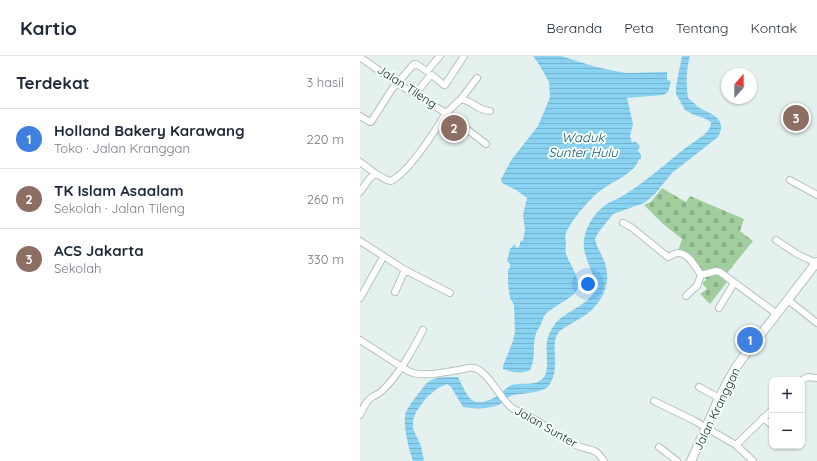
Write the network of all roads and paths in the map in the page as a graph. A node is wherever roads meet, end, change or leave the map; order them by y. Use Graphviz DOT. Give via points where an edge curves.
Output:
graph roads {
  1 [pos="440,56"];
  2 [pos="464,56"];
  3 [pos="360,57"];
  4 [pos="369,58"];
  5 [pos="477,78"];
  6 [pos="398,83"];
  7 [pos="415,94"];
  8 [pos="461,99"];
  9 [pos="490,111"];
  10 [pos="446,113"];
  11 [pos="361,117"];
  12 [pos="486,144"];
  13 [pos="360,162"];
  14 [pos="376,174"];
  15 [pos="790,180"];
  16 [pos="360,192"];
  17 [pos="817,195"];
  18 [pos="623,223"];
  19 [pos="776,240"];
  20 [pos="360,241"];
  21 [pos="381,261"];
  22 [pos="817,262"];
  23 [pos="405,270"];
  24 [pos="701,275"];
  25 [pos="734,283"];
  26 [pos="395,292"];
  27 [pos="450,293"];
  28 [pos="686,296"];
  29 [pos="360,298"];
  30 [pos="788,300"];
  31 [pos="719,308"];
  32 [pos="777,314"];
  33 [pos="817,323"];
  34 [pos="424,330"];
  35 [pos="360,340"];
  36 [pos="401,367"];
  37 [pos="805,378"];
  38 [pos="817,378"];
  39 [pos="699,387"];
  40 [pos="719,398"];
  41 [pos="654,401"];
  42 [pos="769,413"];
  43 [pos="360,415"];
  44 [pos="764,418"];
  45 [pos="769,422"];
  46 [pos="706,428"];
  47 [pos="736,445"];
  48 [pos="659,447"];
  49 [pos="604,461"];
  50 [pos="677,461"];
  51 [pos="691,461"];
  52 [pos="753,461"];
  1 -- 6 [label="street" via="427,71 414,64"];
  2 -- 7 [label="street" via="446,84 432,75"];
  3 -- 4 [label="street, Jalan Tileng"];
  4 -- 6 [label="street, Jalan Tileng"];
  5 -- 8 [label="street"];
  6 -- 7 [label="street, Jalan Tileng"];
  6 -- 11 [label="street" via="372,122"];
  7 -- 10 [label="street, Jalan Tileng"];
  8 -- 9 [label="street" via="482,110"];
  8 -- 10 [label="street"];
  10 -- 12 [label="street"];
  10 -- 14 [label="street, Jalan Tileng" via="412,161 394,179 388,181"];
  13 -- 14 [label="street"];
  14 -- 16 [label="street"];
  15 -- 17 [label="street"];
  18 -- 24 [label="street" via="631,226 668,257 677,253 688,257"];
  19 -- 22 [label="street" via="797,254"];
  20 -- 23 [label="street"];
  21 -- 29 [label="street"];
  22 -- 30 [label="main road, Jalan Kranggan"];
  23 -- 26 [label="street"];
  23 -- 27 [label="street"];
  24 -- 25 [label="street" via="718,271"];
  24 -- 28 [label="street" via="697,286"];
  25 -- 31 [label="street"];
  25 -- 32 [label="street"];
  30 -- 32 [label="main road, Jalan Kranggan"];
  30 -- 33 [label="street"];
  32 -- 40 [label="main road, Jalan Kranggan" via="743,358"];
  34 -- 36 [label="street"];
  35 -- 36 [label="street"];
  36 -- 43 [label="street" via="382,391 366,404"];
  36 -- 49 [label="street, Jalan Sunter" via="420,375 476,368 514,409 578,446 597,452"];
  37 -- 38 [label="street"];
  39 -- 40 [label="street"];
  40 -- 46 [label="main road, Jalan Kranggan"];
  41 -- 46 [label="street"];
  42 -- 44 [label="street"];
  44 -- 45 [label="street"];
  44 -- 47 [label="street"];
  46 -- 47 [label="street"];
  46 -- 51 [label="main road, Jalan Kranggan"];
  47 -- 52 [label="street"];
  48 -- 50 [label="street"];
}
